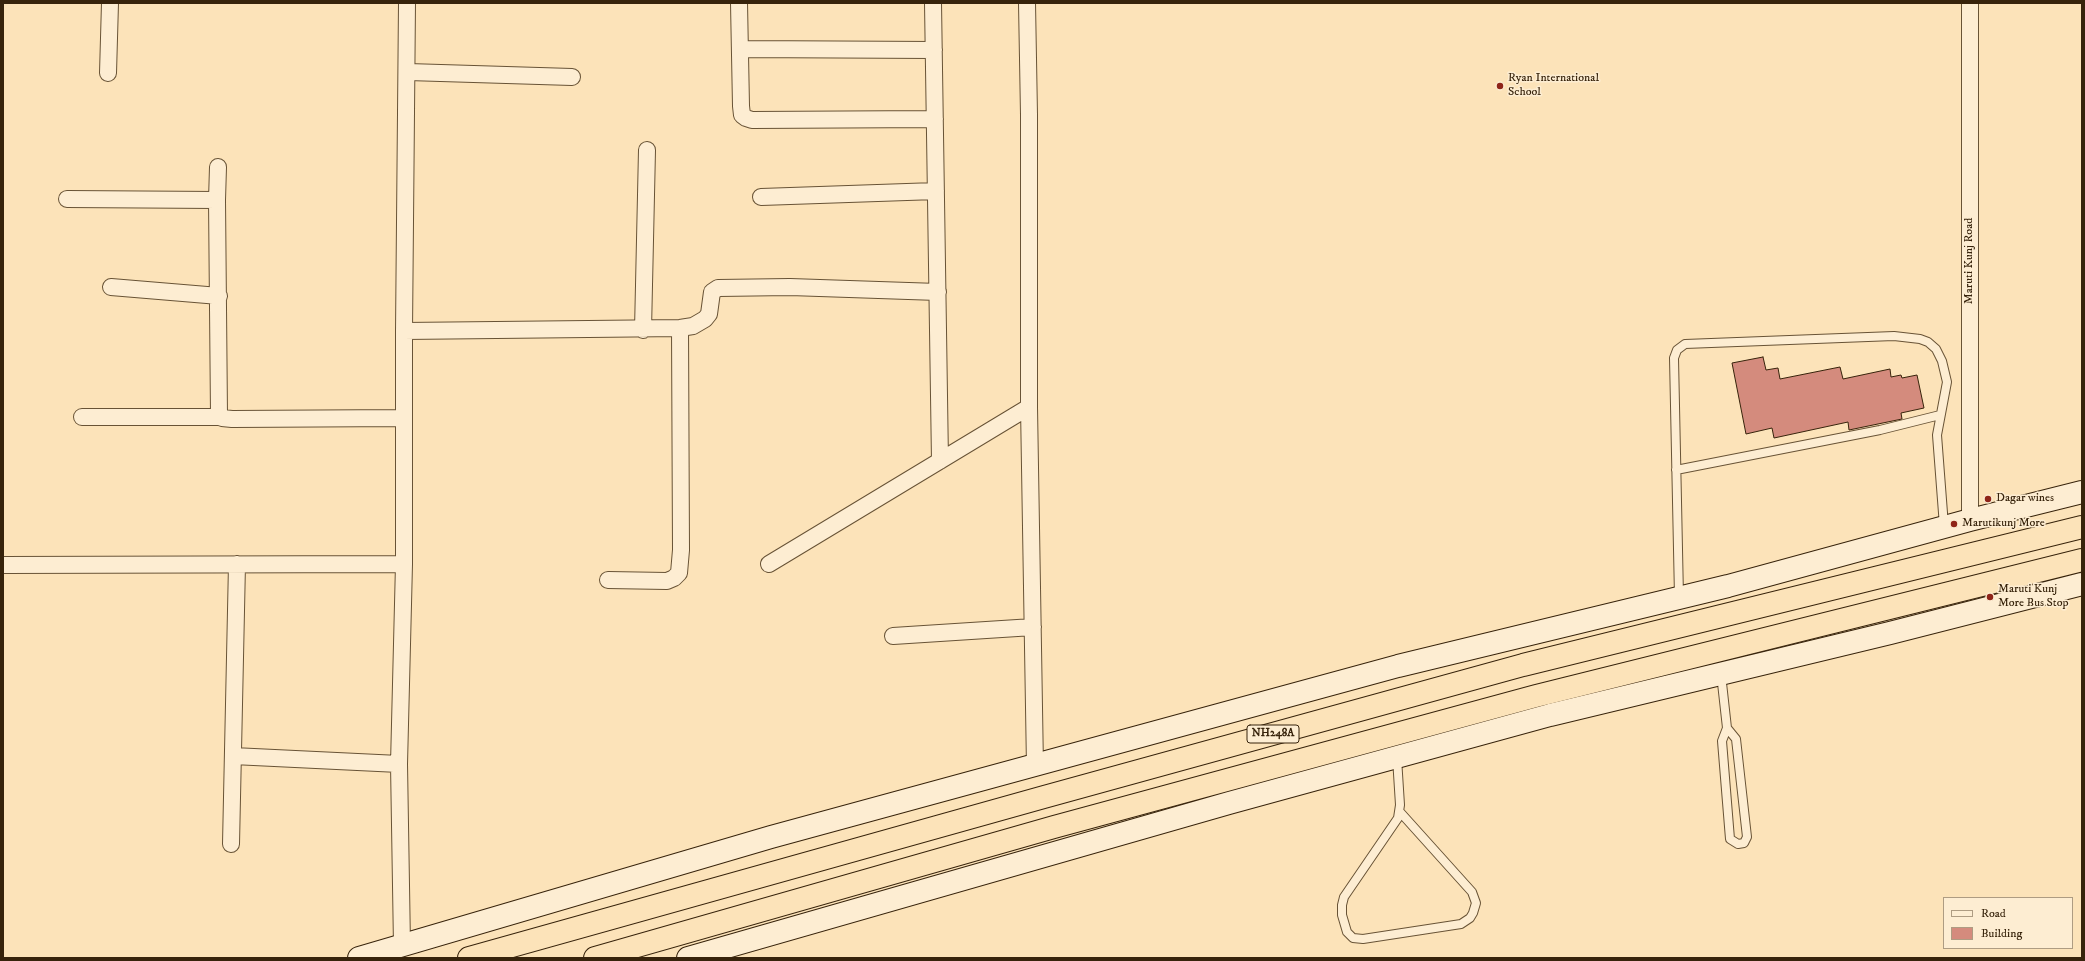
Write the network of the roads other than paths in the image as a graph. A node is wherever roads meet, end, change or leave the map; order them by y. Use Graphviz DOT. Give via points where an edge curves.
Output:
graph roads {
  1 [pos="110,3"];
  2 [pos="407,3"];
  3 [pos="739,3"];
  4 [pos="933,3"];
  5 [pos="1027,3"];
  6 [pos="1970,3"];
  7 [pos="740,49"];
  8 [pos="934,50"];
  9 [pos="408,72"];
  10 [pos="108,73"];
  11 [pos="572,78"];
  12 [pos="935,119"];
  13 [pos="647,150"];
  14 [pos="218,167"];
  15 [pos="936,191"];
  16 [pos="761,196"];
  17 [pos="67,199"];
  18 [pos="217,200"];
  19 [pos="112,287"];
  20 [pos="938,292"];
  21 [pos="219,296"];
  22 [pos="680,328"];
  23 [pos="643,330"];
  24 [pos="404,331"];
  25 [pos="1030,407"];
  26 [pos="1940,415"];
  27 [pos="82,417"];
  28 [pos="220,417"];
  29 [pos="404,418"];
  30 [pos="940,461"];
  31 [pos="1676,470"];
  32 [pos="2082,492"];
  33 [pos="1970,520"];
  34 [pos="2082,526"];
  35 [pos="1944,527"];
  36 [pos="2082,560"];
  37 [pos="237,564"];
  38 [pos="404,564"];
  39 [pos="769,564"];
  40 [pos="3,565"];
  41 [pos="608,580"];
  42 [pos="2082,584"];
  43 [pos="1679,598"];
  44 [pos="1033,627"];
  45 [pos="893,636"];
  46 [pos="1721,674"];
  47 [pos="1727,728"];
  48 [pos="233,756"];
  49 [pos="1397,757"];
  50 [pos="399,764"];
  51 [pos="1035,767"];
  52 [pos="1400,812"];
  53 [pos="231,844"];
  54 [pos="402,946"];
  55 [pos="359,958"];
  56 [pos="469,958"];
  57 [pos="595,958"];
  58 [pos="688,958"];
  1 -- 10 [label="street"];
  2 -- 9 [label="street"];
  3 -- 7 [label="street"];
  4 -- 8 [label="street"];
  5 -- 25 [label="street"];
  6 -- 33 [label="street, Maruti Kunj Road"];
  7 -- 8 [label="street"];
  7 -- 12 [label="street" via="741,106 742,115 746,118"];
  8 -- 12 [label="street"];
  9 -- 11 [label="street"];
  9 -- 24 [label="street"];
  12 -- 15 [label="street"];
  13 -- 23 [label="street"];
  14 -- 18 [label="street"];
  15 -- 16 [label="street"];
  15 -- 20 [label="street"];
  17 -- 18 [label="street"];
  18 -- 21 [label="street"];
  19 -- 21 [label="street"];
  20 -- 22 [label="street" via="718,288 712,292 706,319 693,326"];
  20 -- 30 [label="street"];
  21 -- 28 [label="street"];
  22 -- 23 [label="street"];
  22 -- 41 [label="street" via="681,550 678,573 667,581"];
  23 -- 24 [label="street"];
  24 -- 29 [label="street"];
  25 -- 30 [label="street"];
  25 -- 44 [label="street"];
  26 -- 31 [label="lane" via="1880,430"];
  26 -- 31 [label="lane" via="1946,392 1946,372 1936,350 1928,342 1920,339 1894,336 1685,344 1677,350 1674,358"];
  26 -- 35 [label="lane" via="1937,435"];
  27 -- 28 [label="street"];
  28 -- 29 [label="street"];
  29 -- 38 [label="street"];
  30 -- 39 [label="street"];
  31 -- 43 [label="lane"];
  32 -- 33 [label="main road"];
  33 -- 35 [label="main road"];
  34 -- 56 [label="highway, NH248A" via="1524,665"];
  35 -- 43 [label="main road"];
  36 -- 57 [label="highway, NH248A" via="1536,696 1054,827"];
  37 -- 38 [label="street"];
  37 -- 40 [label="street"];
  37 -- 48 [label="street"];
  38 -- 50 [label="street"];
  42 -- 46 [label="main road"];
  43 -- 51 [label="main road" via="1398,666"];
  44 -- 45 [label="street"];
  44 -- 51 [label="street"];
  46 -- 47 [label="lane"];
  46 -- 49 [label="main road" via="1550,715"];
  47 -- 47 [label="lane" via="1736,739 1746,837 1744,843 1738,844 1730,840 1722,741"];
  48 -- 50 [label="street"];
  48 -- 53 [label="street"];
  49 -- 52 [label="lane"];
  49 -- 58 [label="main road"];
  50 -- 54 [label="street"];
  51 -- 54 [label="main road" via="771,837"];
  52 -- 52 [label="lane" via="1344,897 1342,915 1347,932 1353,938 1363,939 1461,924 1473,913 1476,903 1472,892"];
  54 -- 55 [label="main road"];
}
